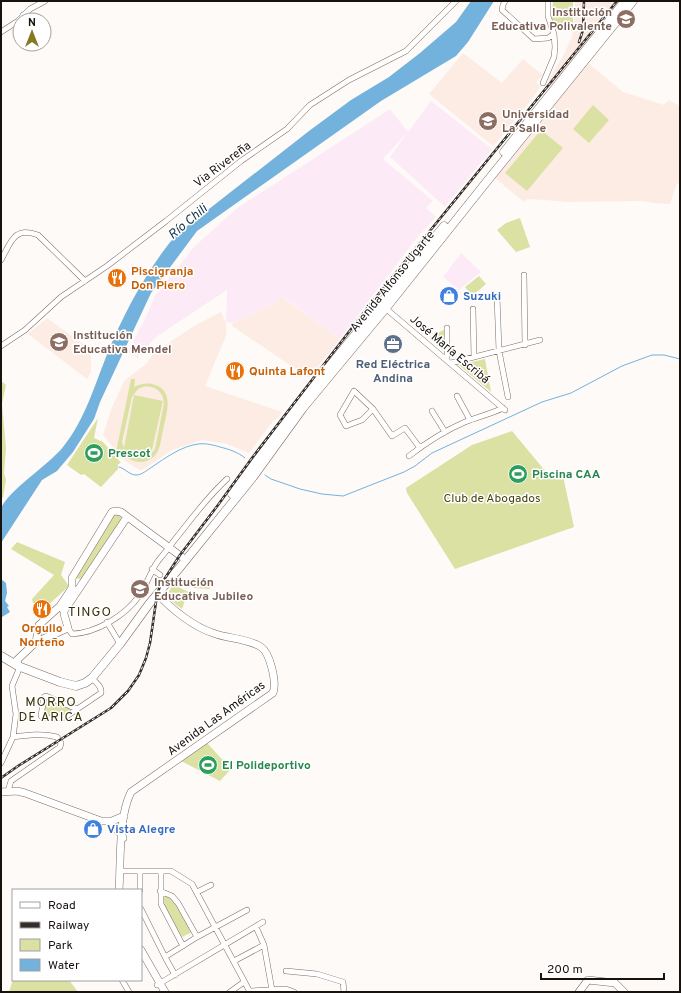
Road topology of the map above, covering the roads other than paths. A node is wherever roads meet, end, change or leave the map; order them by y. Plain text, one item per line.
1 (45, 1) edge
2 (456, 1) edge
3 (505, 1) edge
4 (548, 1) edge
5 (625, 1) edge
6 (633, 1) edge
7 (26, 12) edge
8 (12, 26) edge
9 (1, 32) edge
10 (554, 34) junction
11 (543, 83) dead end
12 (1, 246) edge
13 (7, 250) junction
14 (1, 260) edge
15 (524, 275) dead end
16 (85, 281) junction
17 (497, 296) dead end
18 (384, 306) junction
19 (473, 309) dead end
20 (447, 328) dead end
21 (540, 340) dead end
22 (525, 345) junction
23 (1, 346) edge
24 (499, 351) junction
25 (474, 357) junction
26 (449, 362) junction
27 (457, 396) dead end
28 (508, 397) dead end
29 (373, 408) junction
30 (432, 411) dead end
31 (470, 420) junction
32 (445, 432) junction
33 (420, 448) junction
34 (409, 456) dead end
35 (227, 479) dead end
36 (127, 517) junction
37 (168, 547) junction
38 (184, 559) junction
39 (152, 569) junction
40 (160, 575) dead end
41 (72, 586) junction
42 (80, 589) junction
43 (158, 594) junction
44 (62, 609) junction
45 (107, 622) junction
46 (68, 628) junction
47 (36, 642) junction
48 (120, 644) junction
49 (1, 656) edge
50 (18, 666) junction
51 (92, 678) junction
52 (76, 709) junction
53 (13, 737) junction
54 (1, 763) edge
55 (5, 791) edge
56 (124, 816) junction
57 (109, 822) junction
58 (122, 835) junction
59 (124, 871) junction
60 (140, 871) junction
61 (161, 871) junction
62 (211, 885) dead end
63 (119, 889) edge
64 (124, 889) edge
65 (140, 889) edge
66 (160, 891) junction
67 (197, 892) junction
68 (247, 910) dead end
69 (142, 911) edge
70 (263, 922) dead end
71 (216, 927) junction
72 (256, 927) junction
73 (197, 937) junction
74 (225, 944) junction
75 (264, 945) junction
76 (183, 946) junction
77 (142, 952) edge
78 (166, 958) junction
79 (142, 959) edge
80 (234, 961) junction
81 (286, 971) dead end
82 (174, 975) junction
83 (123, 981) edge
84 (244, 982) junction
85 (158, 984) junction
86 (272, 990) junction
87 (129, 992) edge
88 (160, 992) edge
89 (165, 992) edge
90 (230, 992) edge
91 (250, 992) edge
92 (294, 992) edge
93 (344, 992) edge
94 (579, 992) edge
95 (624, 992) edge

1 - 7 street
2 - 16 street, Via Rivereña
3 - 10 street
4 - 10 street
5 - 18 main road, Avenida Alfonso Ugarte
6 - 18 main road, Avenida Alfonso Ugarte
8 - 9 street
10 - 11 street
12 - 13 street
13 - 14 street
13 - 16 street
15 - 22 street
16 - 23 street, Via Rivereña
17 - 24 street
18 - 26 street, José María Escribá
18 - 38 main road, Avenida Alfonso Ugarte
19 - 25 street
20 - 26 street
21 - 22 street
22 - 24 street
24 - 25 street
24 - 28 street
25 - 26 street
26 - 31 street, José María Escribá
27 - 31 street
29 - 29 street
29 - 33 street
30 - 32 street
31 - 32 street
32 - 33 street
33 - 34 street
35 - 37 street
36 - 37 main road
36 - 41 main road
36 - 42 main road
37 - 38 main road
37 - 39 street
38 - 43 main road, Avenida Alfonso Ugarte
39 - 40 street
39 - 45 street
41 - 42 main road
41 - 44 main road
42 - 44 main road
43 - 48 main road, Avenida Alfonso Ugarte
43 - 56 main road, Avenida Las Américas
44 - 46 main road
44 - 47 main road
45 - 46 street
45 - 48 street
46 - 47 main road
47 - 50 main road
48 - 51 main road, Avenida Alfonso Ugarte
49 - 50 main road, Avenida Alfonso Ugarte
50 - 51 main road, Avenida Alfonso Ugarte
50 - 53 street
51 - 52 street
52 - 52 street
53 - 54 street
53 - 55 street
55 - 57 main road
56 - 57 main road
56 - 58 main road, Avenida Las Américas
57 - 58 main road
58 - 59 main road, Avenida Las Américas
58 - 63 main road, Avenida Las Américas
59 - 60 street
59 - 64 main road, Avenida Las Américas
60 - 61 street
60 - 65 street
61 - 66 street
61 - 67 street
62 - 67 street
66 - 73 street
66 - 76 street
67 - 71 street
68 - 71 street
69 - 78 street
70 - 72 street
71 - 73 street
71 - 74 street
72 - 74 street
72 - 75 street
73 - 76 street
74 - 80 street
74 - 82 street
75 - 80 street
75 - 86 street
76 - 78 street
77 - 85 main road
78 - 82 street
79 - 85 main road
80 - 84 street
81 - 93 street
82 - 85 street
83 - 87 street
84 - 90 street
84 - 91 street
85 - 88 main road
85 - 89 main road
86 - 91 street
86 - 92 street
94 - 95 main road

